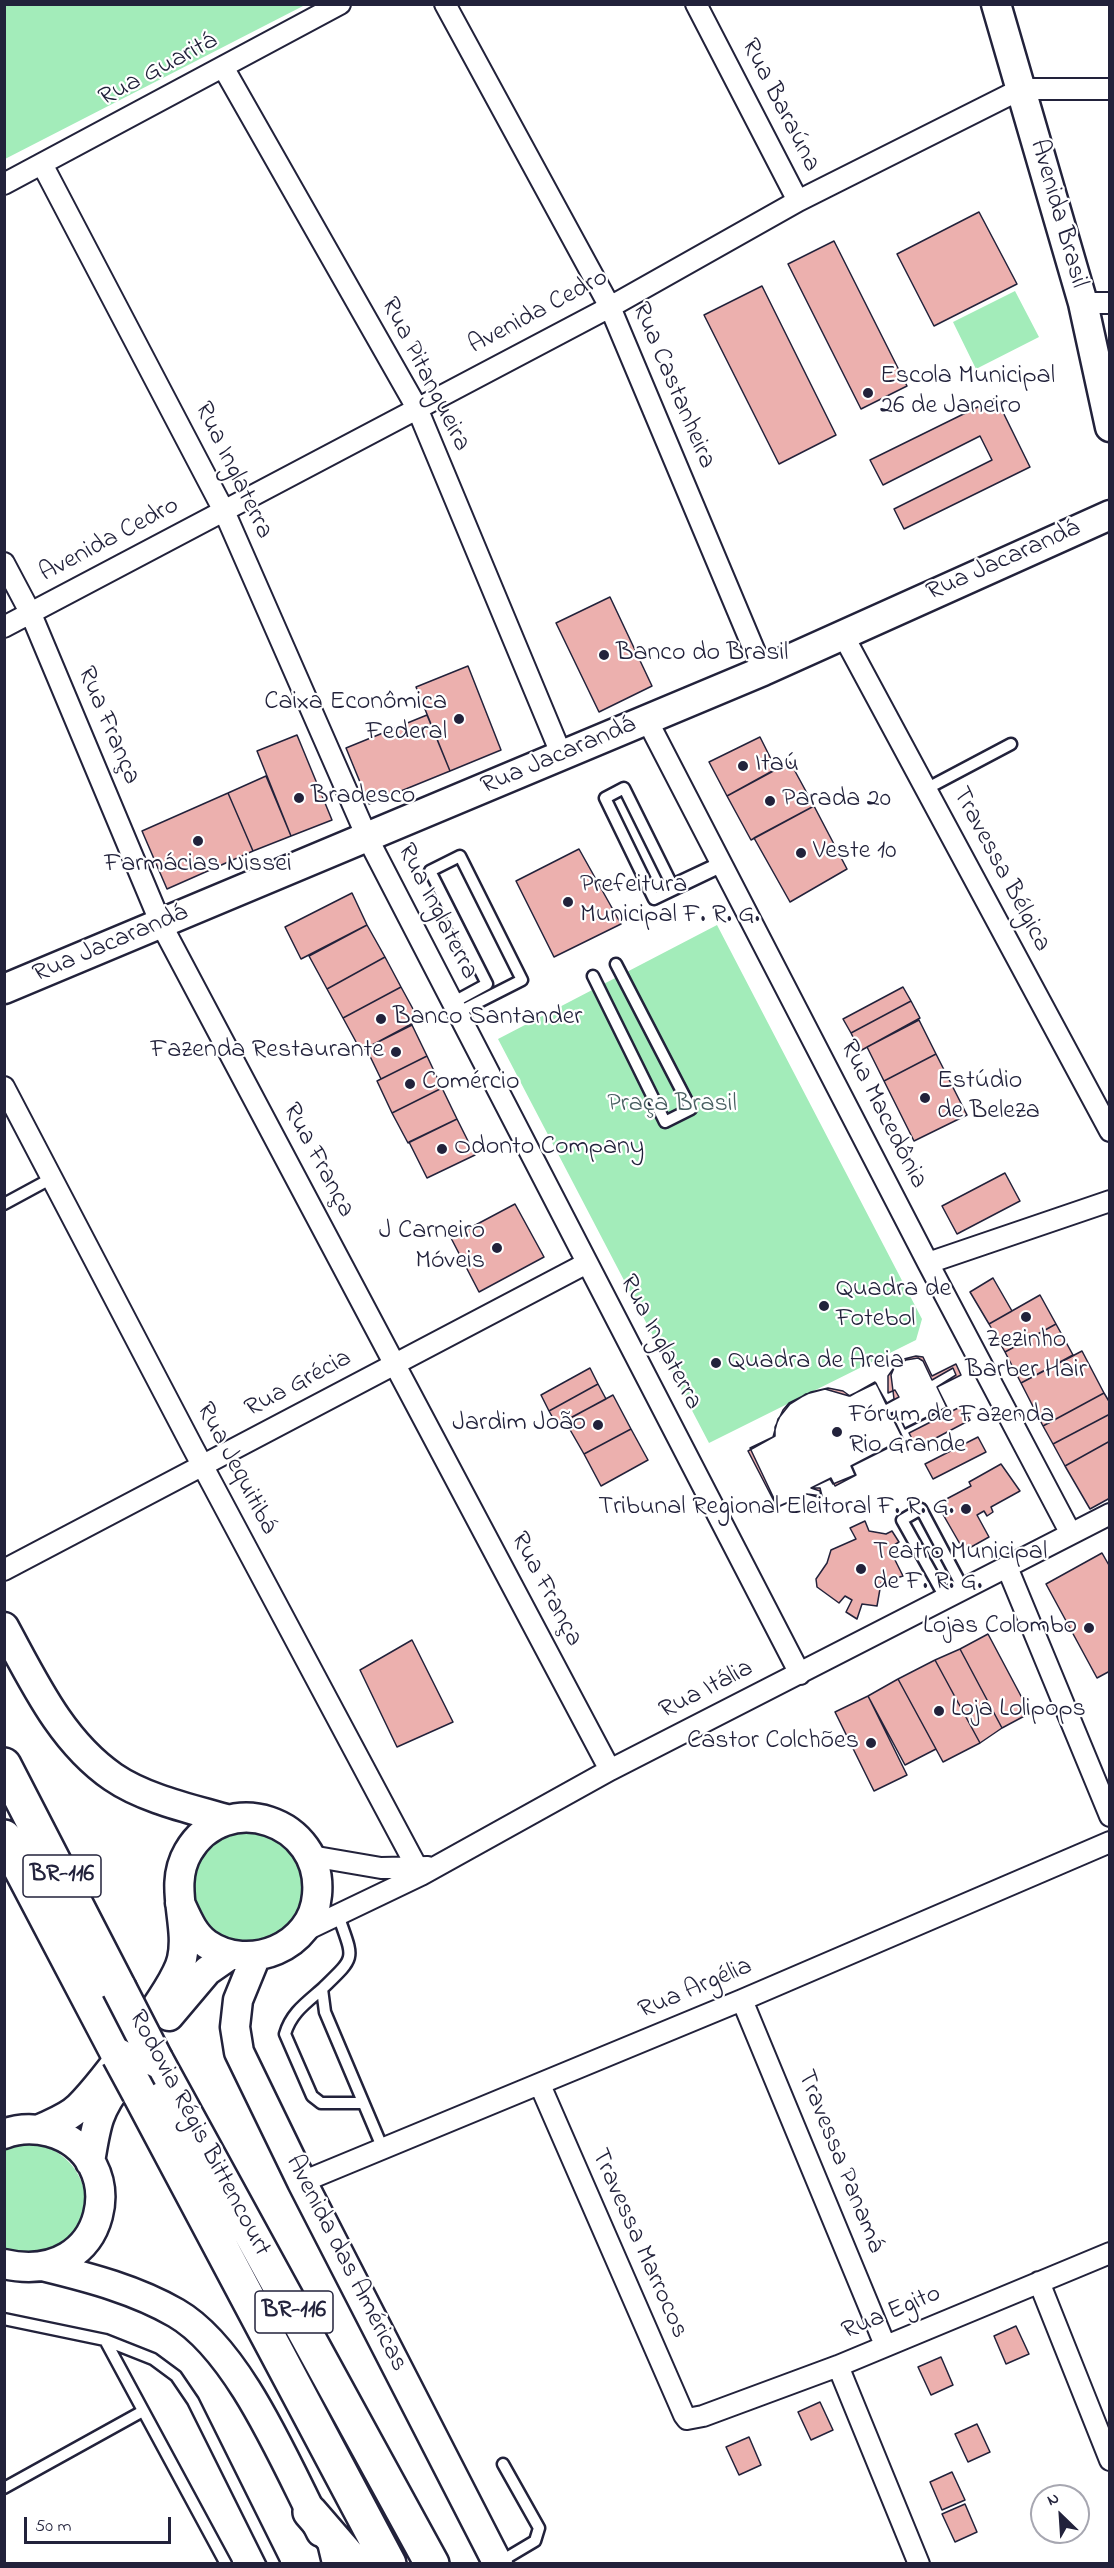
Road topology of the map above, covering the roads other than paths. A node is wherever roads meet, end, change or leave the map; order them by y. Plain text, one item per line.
1 (340, 4) edge
2 (445, 4) edge
3 (696, 4) edge
4 (996, 4) edge
5 (223, 67) junction
6 (1021, 89) junction
7 (1110, 89) edge
8 (42, 164) junction
9 (4, 184) edge
10 (798, 201) junction
11 (1096, 303) edge
12 (610, 307) junction
13 (417, 408) junction
14 (1110, 427) edge
15 (224, 511) junction
16 (1110, 515) edge
17 (4, 563) edge
18 (31, 614) junction
19 (4, 627) edge
20 (843, 635) junction
21 (763, 670) junction
22 (647, 720) junction
23 (1011, 744) dead end
24 (562, 756) junction
25 (926, 789) junction
26 (368, 837) junction
27 (722, 864) junction
28 (161, 924) junction
29 (616, 964) dead end
30 (593, 976) dead end
31 (4, 989) edge
32 (454, 1008) junction
33 (4, 1087) edge
34 (1110, 1131) edge
35 (52, 1178) junction
36 (1110, 1201) edge
37 (4, 1204) edge
38 (587, 1263) junction
39 (928, 1263) junction
40 (393, 1364) junction
41 (203, 1466) junction
42 (1110, 1514) edge
43 (1071, 1534) junction
44 (1007, 1567) junction
45 (4, 1570) edge
46 (964, 1590) junction
47 (946, 1599) junction
48 (4, 1627) edge
49 (800, 1674) junction
50 (4, 1765) edge
51 (610, 1770) junction
52 (1110, 1816) edge
53 (229, 1820) junction
54 (4, 1837) edge
55 (1110, 1842) edge
56 (311, 1856) junction
57 (424, 1870) junction
58 (180, 1903) junction
59 (338, 1915) junction
60 (300, 1933) junction
61 (243, 1955) junction
62 (322, 1989) junction
63 (742, 2000) junction
64 (540, 2085) junction
65 (363, 2103) junction
66 (39, 2129) junction
67 (4, 2134) edge
68 (383, 2149) junction
69 (90, 2162) junction
70 (302, 2182) junction
71 (1110, 2253) edge
72 (4, 2264) edge
73 (46, 2267) junction
74 (1039, 2282) junction
75 (4, 2319) edge
76 (105, 2340) junction
77 (885, 2345) junction
78 (838, 2366) junction
79 (143, 2411) junction
80 (693, 2419) joint
81 (1110, 2460) edge
82 (503, 2464) dead end
83 (4, 2488) edge
84 (315, 2522) junction
85 (498, 2563) edge
86 (226, 2564) edge
87 (274, 2564) edge
88 (328, 2564) edge
89 (337, 2564) edge
90 (355, 2564) edge
91 (389, 2564) edge
92 (432, 2564) edge
93 (919, 2564) edge

1 - 5 street, Rua Guaritá
2 - 12 street, Rua Castanheira
3 - 10 street, Rua Baraúna
4 - 6 main road, Avenida Brasil
5 - 8 street, Rua Guaritá
5 - 13 street, Rua Pitangueira
6 - 7 street, Avenida Cedro
6 - 10 street, Avenida Cedro
6 - 11 main road, Avenida Brasil
8 - 9 street, Rua Guaritá
8 - 15 street, Rua Inglaterra
10 - 12 street, Avenida Cedro
11 - 14 main road, Avenida Brasil
12 - 13 street, Avenida Cedro
12 - 21 street, Rua Castanheira
13 - 15 street, Avenida Cedro
13 - 24 street, Rua Pitangueira
15 - 18 street, Avenida Cedro
15 - 26 street, Rua Inglaterra
16 - 20 main road, Rua Jacarandá
17 - 18 street, Rua França
18 - 19 street, Avenida Cedro
18 - 28 street, Rua França
20 - 21 main road, Rua Jacarandá
20 - 25 street, Travessa Bélgica
21 - 22 main road, Rua Jacarandá
22 - 24 main road, Rua Jacarandá
22 - 27 street, Rua Macedônia
23 - 25 lane
24 - 26 main road, Rua Jacarandá
25 - 34 street, Travessa Bélgica
26 - 28 main road, Rua Jacarandá
26 - 32 street, Rua Inglaterra
27 - 27 lane
27 - 39 street, Rua Macedônia
28 - 31 main road, Rua Jacarandá
28 - 40 street, Rua França
29 - 30 lane
32 - 32 lane
32 - 38 street, Rua Inglaterra
33 - 35 street, Rua Jequitibá
35 - 37 lane
35 - 41 street, Rua Jequitibá
36 - 39 street
38 - 40 street, Rua Grécia
38 - 49 street, Rua Inglaterra
39 - 43 street, Rua Macedônia
40 - 41 street, Rua Grécia
40 - 51 street, Rua França
41 - 45 street, Rua Grécia
41 - 57 street, Rua Jequitibá
42 - 43 street
43 - 44 street
44 - 46 street, Rua Itália
44 - 52 street
46 - 47 street, Rua Itália
46 - 47 lane
47 - 49 street, Rua Itália
48 - 53 main road
49 - 51 street, Rua Itália
50 - 92 highway, Rodovia Régis Bittencourt / BR-116, bridge
51 - 57 street, Rua Itália
53 - 56 main road
53 - 58 main road
54 - 91 highway, Rodovia Régis Bittencourt / BR-116, bridge
55 - 63 street, Rua Argélia
56 - 57 street, Rua Itália
56 - 60 main road
57 - 59 street, Rua Itália
58 - 61 main road
58 - 66 main road
59 - 60 street, Rua Itália
59 - 62 lane
60 - 61 main road
61 - 69 main road
61 - 70 main road, Avenida das Américas
62 - 65 lane
62 - 65 lane
63 - 64 street, Rua Argélia
63 - 77 street, Travessa Panamá
64 - 68 street, Rua Argélia
64 - 80 street, Travessa Marrocos
65 - 68 lane
66 - 67 main road
66 - 69 main road
68 - 70 street, Rua Argélia
69 - 73 main road
70 - 85 main road, Avenida das Américas
71 - 74 street, Rua Egito
72 - 73 main road
73 - 84 main road
74 - 77 street, Rua Egito
74 - 81 street
75 - 76 lane
76 - 79 lane
76 - 87 lane
77 - 78 street, Rua Egito
78 - 80 street, Rua Egito
78 - 93 street
79 - 83 lane
79 - 86 lane
82 - 85 lane
84 - 88 lane
84 - 89 main road
84 - 90 highway

